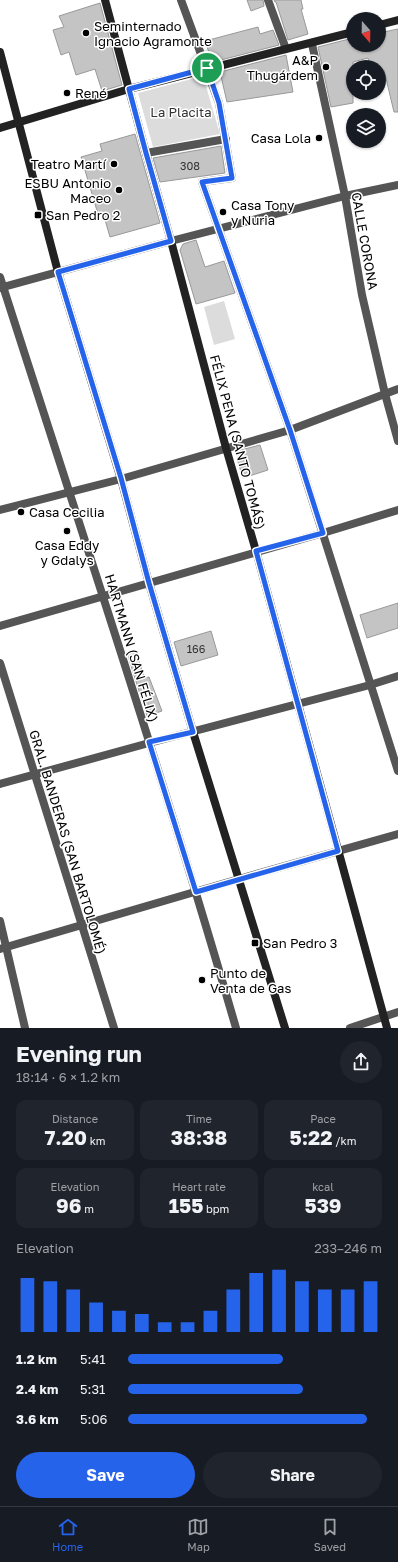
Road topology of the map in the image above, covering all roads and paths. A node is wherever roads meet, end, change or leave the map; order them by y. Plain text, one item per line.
1 (105, 0) edge
2 (181, 0) edge
3 (268, 0) edge
4 (398, 20) edge
5 (386, 23) edge
6 (346, 34) edge
7 (312, 44) junction
8 (286, 49) junction
9 (0, 52) edge
10 (207, 68) junction
11 (129, 89) junction
12 (19, 122) junction
13 (0, 128) edge
14 (226, 139) junction
15 (146, 153) junction
16 (398, 185) edge
17 (345, 196) junction
18 (218, 229) junction
19 (171, 241) junction
20 (58, 272) junction
21 (0, 277) edge
22 (2, 288) edge
23 (398, 389) edge
24 (385, 394) junction
25 (290, 430) junction
26 (398, 441) edge
27 (226, 448) junction
28 (121, 478) junction
29 (69, 493) junction
30 (0, 510) edge
31 (398, 510) edge
32 (323, 533) junction
33 (256, 551) junction
34 (149, 583) junction
35 (103, 596) junction
36 (0, 626) edge
37 (0, 663) edge
38 (398, 676) edge
39 (370, 685) junction
40 (298, 704) junction
41 (193, 732) junction
42 (149, 742) junction
43 (398, 772) edge
44 (36, 774) junction
45 (0, 784) edge
46 (398, 834) edge
47 (338, 851) junction
48 (239, 878) junction
49 (196, 892) junction
50 (0, 921) edge
51 (81, 925) junction
52 (3, 948) edge
53 (398, 1012) edge
54 (384, 1017) junction
55 (26, 1028) edge
56 (114, 1028) edge
57 (236, 1028) edge
58 (285, 1028) edge
59 (350, 1028) edge
60 (387, 1028) edge

1 - 11 street, FÉLIX PENA (SANTO TOMÁS)
2 - 10 street
3 - 8 street
4 - 5 street
6 - 7 street
7 - 8 street
7 - 17 street, CALLE CORONA
8 - 10 street
9 - 12 street
10 - 11 street
10 - 14 street
11 - 12 street
11 - 15 street, FÉLIX PENA (SANTO TOMÁS)
12 - 13 street
12 - 20 street
14 - 15 street
14 - 18 street
15 - 19 street, FÉLIX PENA (SANTO TOMÁS)
16 - 17 street
17 - 18 street
17 - 24 street, CALLE CORONA
18 - 19 street
18 - 25 street
19 - 20 street
19 - 27 street, FÉLIX PENA (SANTO TOMÁS)
20 - 22 street
20 - 28 street
21 - 22 street, HARTMANN (SAN FÉLIX)
22 - 29 street, HARTMANN (SAN FÉLIX)
23 - 24 street
24 - 25 street
24 - 26 street, CALLE CORONA
25 - 27 street
25 - 32 street
27 - 28 street
27 - 33 street, FÉLIX PENA (SANTO TOMÁS)
28 - 29 street
28 - 34 street
29 - 30 street
29 - 35 street, HARTMANN (SAN FÉLIX)
31 - 32 street
32 - 33 street
32 - 39 street
33 - 34 street
33 - 40 street, FÉLIX PENA (SANTO TOMÁS)
34 - 35 street
34 - 41 street
35 - 36 street
35 - 42 street, HARTMANN (SAN FÉLIX)
37 - 44 street, GRAL. BANDERAS (SAN BARTOLOMÉ)
38 - 39 street
39 - 40 street
39 - 43 street
40 - 41 street
40 - 47 street, FÉLIX PENA (SANTO TOMÁS)
41 - 42 street
41 - 48 street
42 - 44 street
42 - 49 street, HARTMANN (SAN FÉLIX)
44 - 45 street
44 - 51 street, GRAL. BANDERAS (SAN BARTOLOMÉ)
46 - 47 street
47 - 48 street
47 - 54 street, FÉLIX PENA (SANTO TOMÁS)
48 - 49 street
48 - 58 street
49 - 51 street
49 - 57 street, HARTMANN (SAN FÉLIX)
50 - 52 street
51 - 52 street
51 - 56 street, GRAL. BANDERAS (SAN BARTOLOMÉ)
52 - 55 street
53 - 54 street
54 - 59 street
54 - 60 street, FÉLIX PENA (SANTO TOMÁS)

